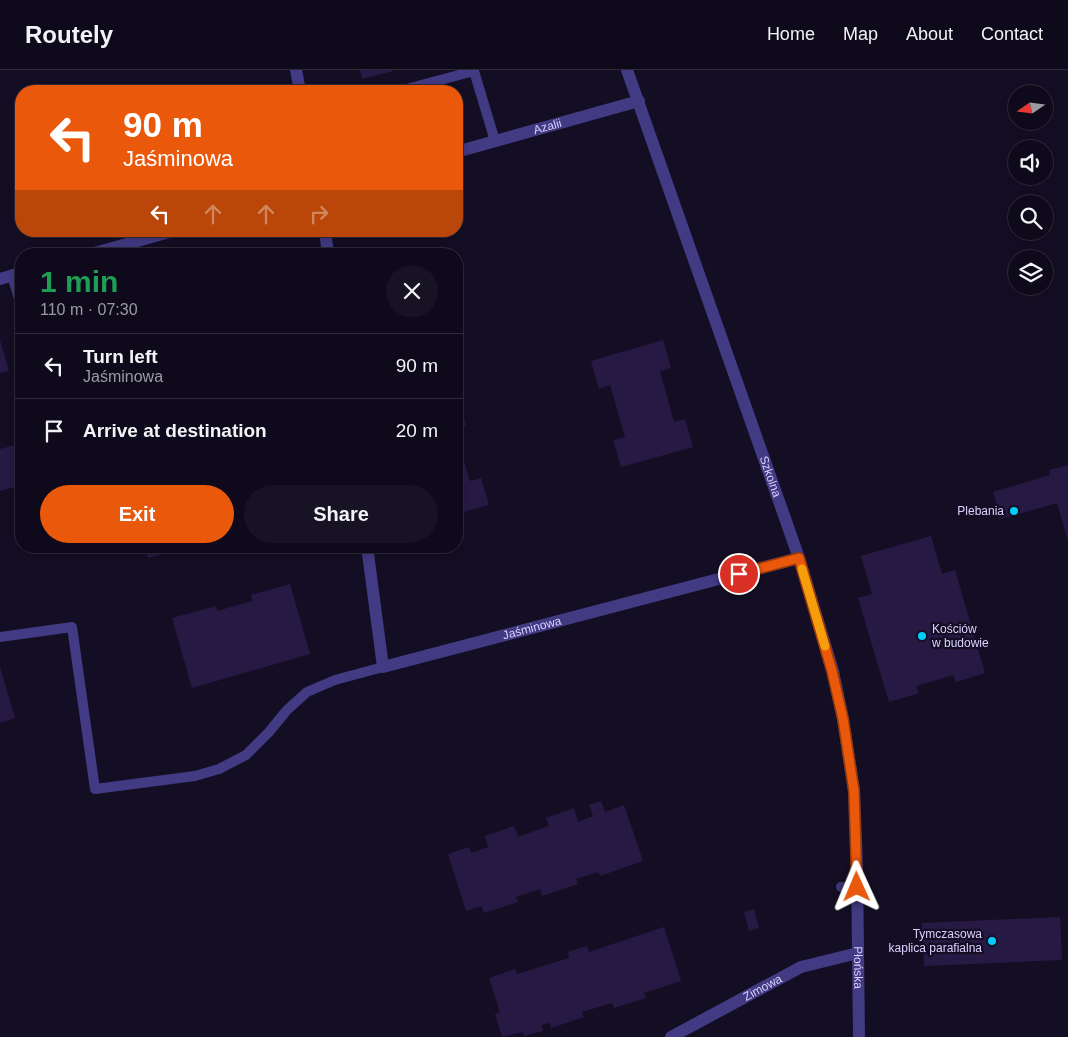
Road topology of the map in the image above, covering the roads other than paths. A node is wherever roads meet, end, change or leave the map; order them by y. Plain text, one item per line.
1 (296, 70) edge
2 (475, 70) edge
3 (627, 70) edge
4 (299, 85) edge
5 (421, 85) edge
6 (639, 101) junction
7 (495, 141) junction
8 (463, 150) edge
9 (152, 237) edge
10 (112, 248) edge
11 (15, 275) edge
12 (0, 279) edge
13 (368, 553) edge
14 (799, 558) junction
15 (0, 637) edge
16 (383, 667) junction
17 (841, 887) dead end
18 (857, 892) junction
19 (858, 953) junction
20 (671, 1037) edge
21 (859, 1037) edge

1 - 4 street
2 - 5 lane
2 - 7 lane
3 - 6 street, Szkolna
6 - 7 street, Azalii
6 - 14 street, Szkolna
7 - 8 street, Azalii
9 - 10 street
11 - 12 street
13 - 16 street
14 - 16 street, Jaśminowa
14 - 18 street, Szkolna
15 - 16 lane
17 - 18 lane
18 - 19 street, Płońska
19 - 20 street, Zimowa
19 - 21 street, Płońska

